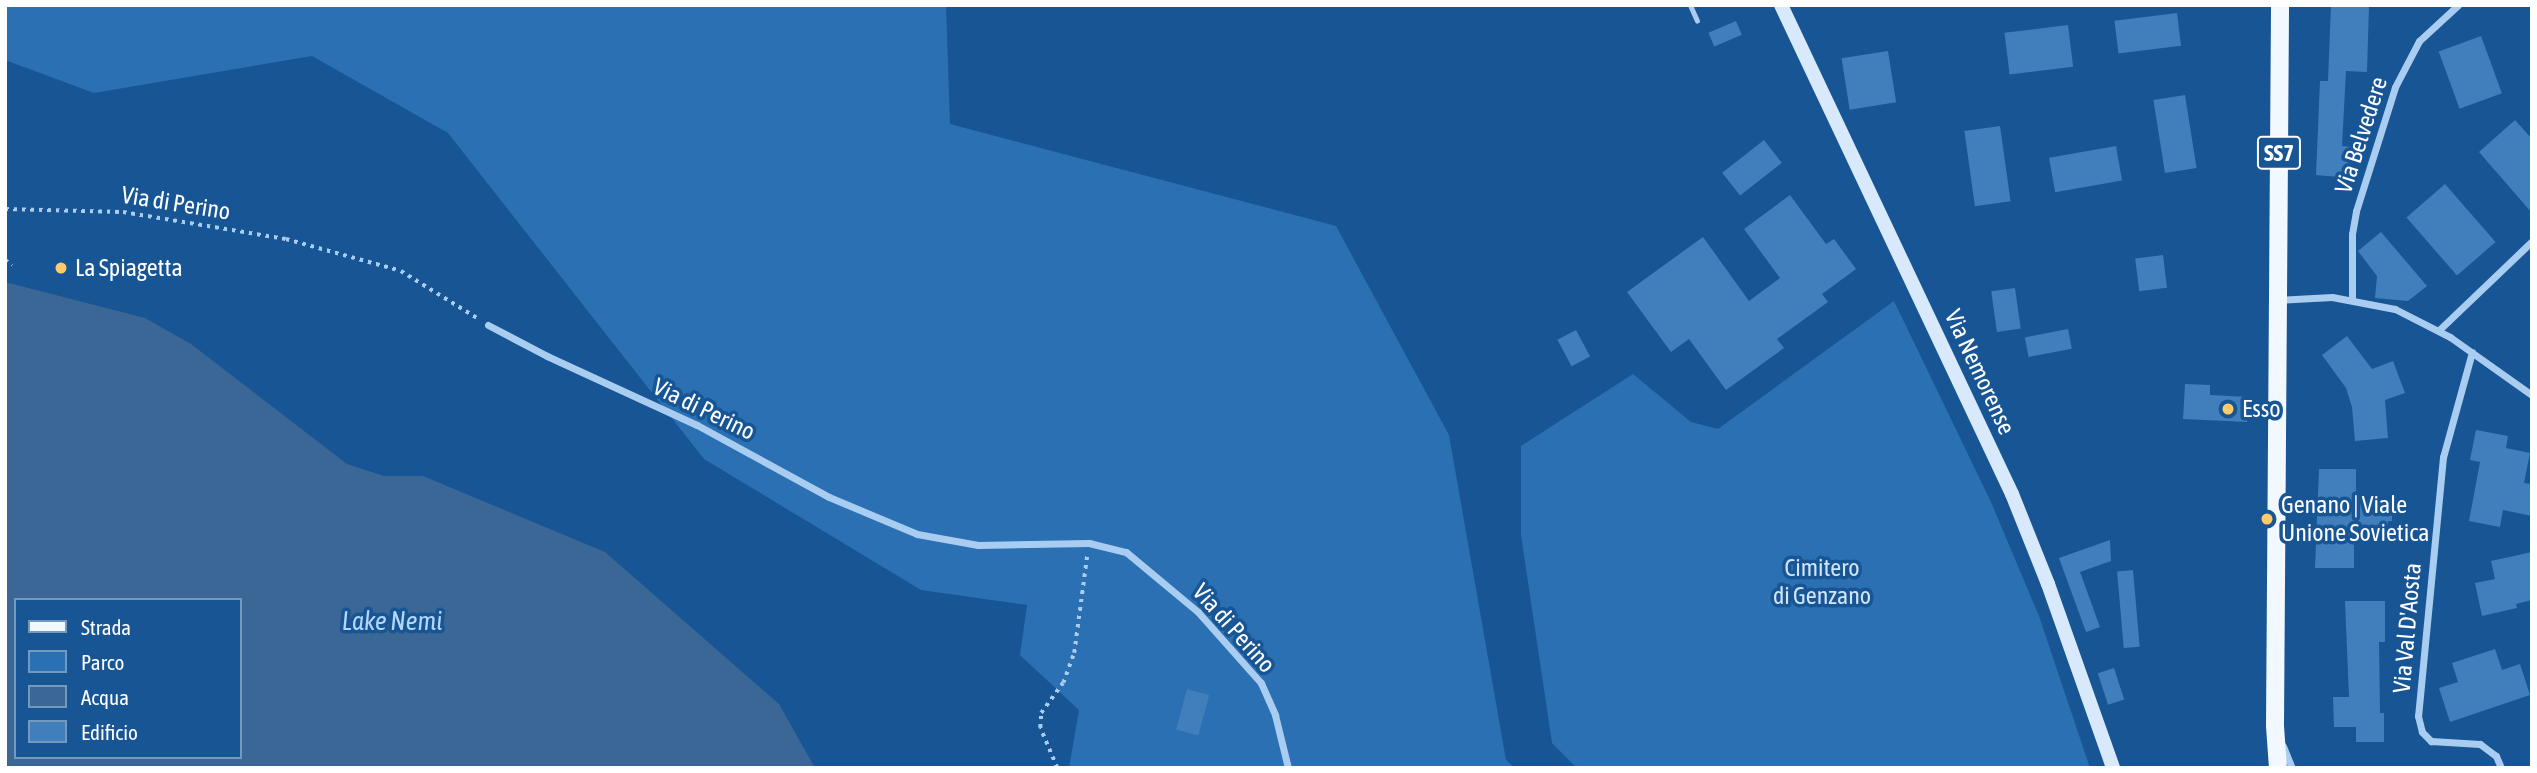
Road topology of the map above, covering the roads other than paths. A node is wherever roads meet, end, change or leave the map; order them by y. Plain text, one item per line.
1 (1689, 5) edge
2 (1781, 5) edge
3 (2280, 5) edge
4 (2458, 5) edge
5 (1697, 21) dead end
6 (2532, 241) edge
7 (2353, 299) junction
8 (2278, 300) junction
9 (488, 325) road end
10 (2439, 330) junction
11 (2472, 352) junction
12 (2532, 395) edge
13 (2275, 726) junction
14 (1288, 768) edge
15 (2113, 768) edge
16 (2278, 768) edge
17 (2292, 768) edge
18 (2501, 768) edge

1 - 5 lane
2 - 15 main road, Via Nemorense
3 - 8 main road, SS7
4 - 7 street, Via Belvedere
6 - 10 street
7 - 8 street
7 - 10 street
8 - 13 main road, SS7
9 - 14 street, Via di Perino
10 - 11 street
11 - 12 street
11 - 18 street, Via Val D'Aosta
13 - 16 main road, SS7
13 - 17 street

